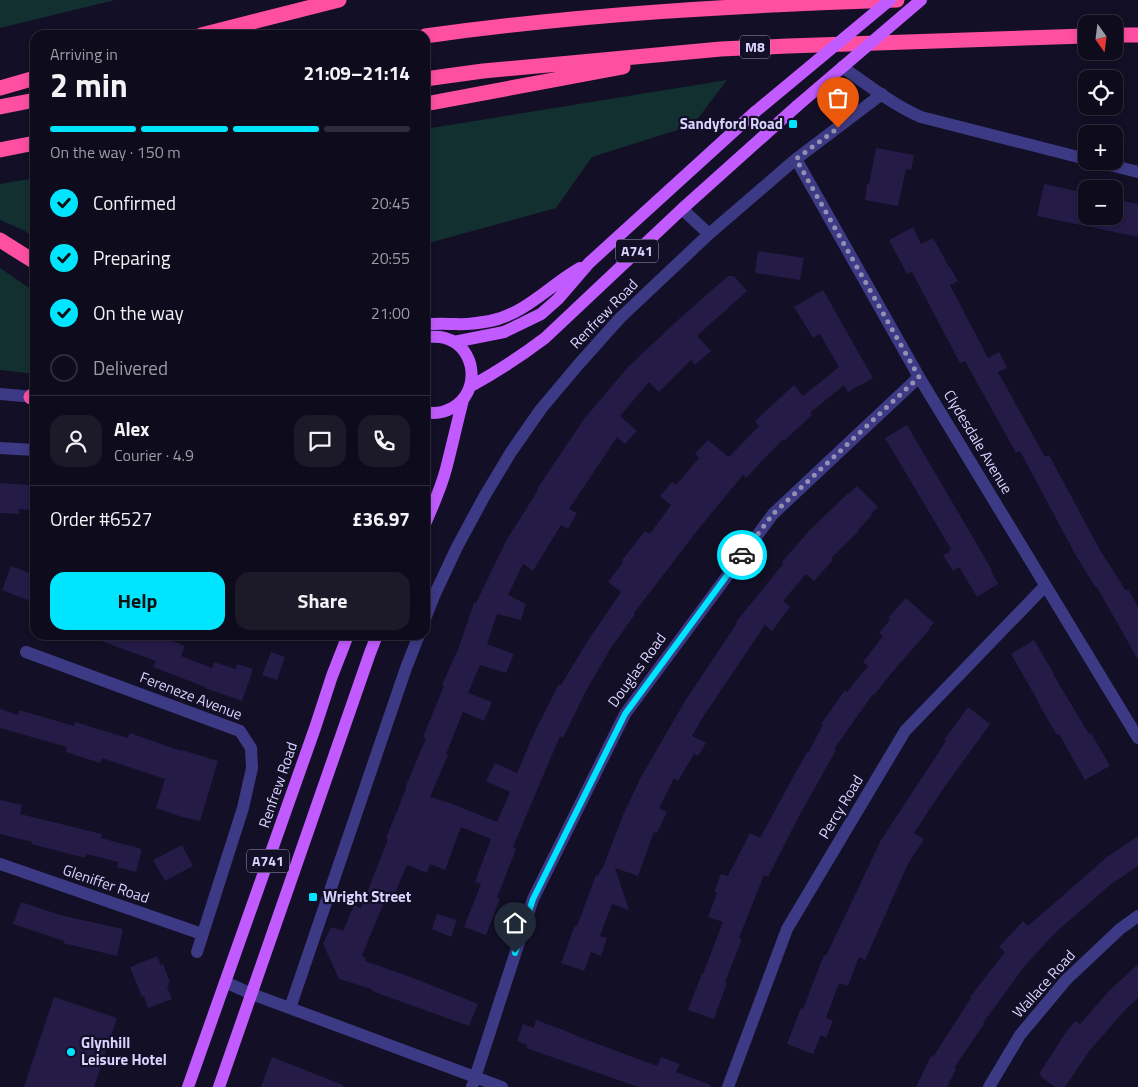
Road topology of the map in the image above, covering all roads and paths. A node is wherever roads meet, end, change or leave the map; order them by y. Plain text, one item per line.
1 (339, 0) edge
2 (890, 0) edge
3 (897, 0) edge
4 (921, 0) edge
5 (221, 30) edge
6 (1138, 34) edge
7 (430, 35) edge
8 (1123, 35) edge
9 (1078, 36) edge
10 (721, 49) junction
11 (842, 67) junction
12 (430, 77) edge
13 (30, 79) edge
14 (0, 88) edge
15 (882, 94) junction
16 (30, 101) edge
17 (430, 103) edge
18 (0, 107) edge
19 (30, 144) edge
20 (0, 150) edge
21 (1078, 157) edge
22 (796, 159) junction
23 (1123, 168) edge
24 (1138, 172) edge
25 (682, 209) junction
26 (710, 234) junction
27 (0, 240) edge
28 (30, 259) edge
29 (589, 263) junction
30 (430, 325) edge
31 (430, 337) edge
32 (454, 342) junction
33 (919, 377) junction
34 (470, 386) junction
35 (0, 394) edge
36 (30, 396) edge
37 (463, 400) junction
38 (430, 412) edge
39 (0, 448) edge
40 (30, 450) edge
41 (430, 512) edge
42 (1045, 586) junction
43 (430, 606) edge
44 (346, 640) edge
45 (375, 640) edge
46 (417, 640) edge
47 (26, 652) dead end
48 (1138, 738) edge
49 (0, 864) edge
50 (1138, 916) edge
51 (202, 934) junction
52 (197, 952) dead end
53 (225, 982) junction
54 (252, 994) junction
55 (290, 1008) junction
56 (473, 1082) edge
57 (188, 1087) edge
58 (219, 1087) edge
59 (502, 1087) edge
60 (728, 1087) edge
61 (989, 1087) edge

1 - 5 highway
2 - 29 main road, A741, bridge
3 - 7 highway
4 - 11 main road, A741, bridge
6 - 8 highway
9 - 10 highway, M8
10 - 12 highway, M8
10 - 17 highway
11 - 15 street
11 - 25 main road, A741, bridge
13 - 14 highway
15 - 21 street
15 - 22 street, Renfrew Road
16 - 18 highway
19 - 20 highway
22 - 26 street, Renfrew Road
22 - 33 street, Clydesdale Avenue
23 - 24 street
25 - 26 street
25 - 34 main road, A741
26 - 43 street, Renfrew Road
27 - 28 highway
29 - 30 main road, A741
29 - 32 main road, A741
31 - 32 main road
32 - 34 main road
33 - 42 street, Clydesdale Avenue
33 - 56 street, Douglas Road
34 - 37 main road
35 - 36 street
37 - 38 main road
37 - 41 main road
39 - 40 street
42 - 48 street, Clydesdale Avenue
42 - 60 street, Percy Road
44 - 53 main road, Renfrew Road / A741
45 - 54 main road, A741
46 - 55 street
47 - 51 street, Fereneze Avenue
49 - 51 street, Gleniffer Road
50 - 61 street, Wallace Road
51 - 52 street, Fereneze Avenue
53 - 54 street
53 - 57 main road, Renfrew Road / A741
54 - 55 street
54 - 58 main road, A741
55 - 56 street
56 - 59 street

